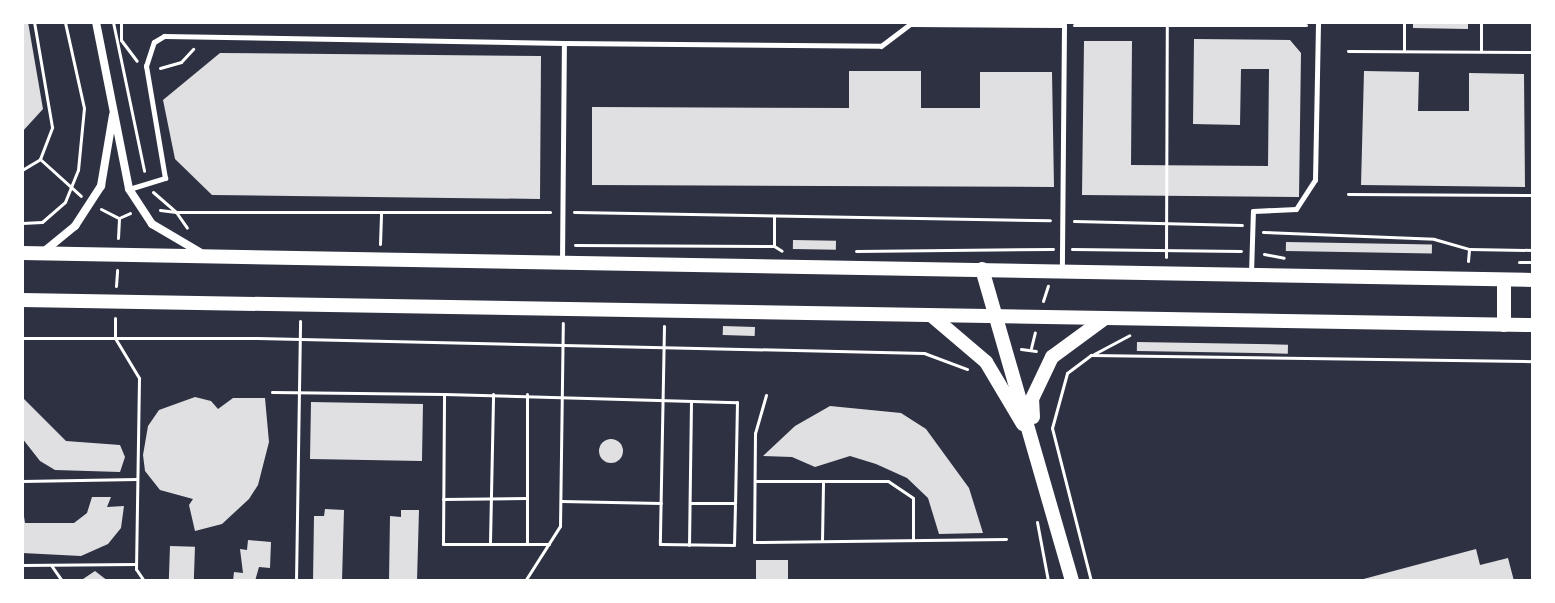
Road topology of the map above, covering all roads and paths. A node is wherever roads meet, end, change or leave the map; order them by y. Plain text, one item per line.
1 (34, 22) edge
2 (65, 22) edge
3 (96, 22) edge
4 (113, 22) edge
5 (121, 22) edge
6 (1404, 22) edge
7 (1481, 22) edge
8 (1122, 23) edge
9 (1318, 23) edge
10 (1064, 25) junction
11 (1167, 25) junction
12 (198, 36) junction
13 (564, 43) junction
14 (1348, 51) dead end
15 (1404, 51) junction
16 (1481, 52) junction
17 (1533, 52) edge
18 (146, 66) junction
19 (113, 110) junction
20 (40, 159) junction
21 (22, 170) edge
22 (146, 183) junction
23 (71, 188) junction
24 (129, 189) junction
25 (1348, 194) dead end
26 (1533, 195) edge
27 (90, 203) junction
28 (176, 212) junction
29 (381, 212) junction
30 (563, 212) junction
31 (774, 216) junction
32 (119, 218) dead end
33 (1062, 220) junction
34 (22, 223) edge
35 (1166, 223) junction
36 (1253, 225) junction
37 (196, 236) dead end
38 (365, 244) dead end
39 (380, 244) junction
40 (395, 245) dead end
41 (562, 245) junction
42 (774, 246) junction
43 (1061, 249) junction
44 (1469, 249) junction
45 (1166, 250) junction
46 (1533, 250) edge
47 (1251, 251) junction
48 (22, 253) edge
49 (42, 253) junction
50 (787, 253) dead end
51 (842, 254) dead end
52 (118, 255) junction
53 (211, 258) junction
54 (1297, 258) dead end
55 (1457, 261) dead end
56 (1468, 261) junction
57 (1481, 261) dead end
58 (1507, 262) dead end
59 (1533, 262) edge
60 (562, 263) junction
61 (982, 269) junction
62 (1057, 271) junction
63 (1165, 274) junction
64 (1251, 275) junction
65 (1533, 280) edge
66 (1504, 281) junction
67 (22, 300) edge
68 (115, 300) junction
69 (563, 308) junction
70 (665, 310) junction
71 (300, 313) dead end
72 (932, 316) junction
73 (994, 317) junction
74 (1039, 318) junction
75 (1104, 319) junction
76 (1504, 325) junction
77 (1533, 325) edge
78 (22, 338) edge
79 (115, 338) junction
80 (300, 339) junction
81 (1031, 348) dead end
82 (562, 349) junction
83 (664, 349) junction
84 (1533, 361) edge
85 (970, 371) dead end
86 (272, 392) dead end
87 (299, 393) junction
88 (444, 394) junction
89 (493, 394) junction
90 (527, 394) junction
91 (766, 395) dead end
92 (562, 400) junction
93 (663, 402) junction
94 (691, 402) junction
95 (1036, 445) junction
96 (137, 479) junction
97 (22, 481) edge
98 (755, 481) junction
99 (823, 481) junction
100 (491, 498) junction
101 (527, 498) junction
102 (443, 499) junction
103 (560, 501) junction
104 (661, 503) junction
105 (690, 503) junction
106 (735, 503) junction
107 (1037, 511) dead end
108 (1006, 539) dead end
109 (913, 540) junction
110 (822, 541) junction
111 (490, 544) junction
112 (527, 544) junction
113 (549, 544) junction
114 (689, 545) junction
115 (136, 564) junction
116 (22, 565) edge
117 (51, 565) junction
118 (835, 580) edge
119 (62, 581) edge
120 (144, 581) edge
121 (296, 581) edge
122 (525, 581) edge
123 (806, 581) edge
124 (1048, 581) edge
125 (1072, 581) edge
126 (1091, 581) edge

1 - 20 path
2 - 23 path
3 - 19 street
4 - 22 path
5 - 18 path
6 - 15 path
7 - 16 path
8 - 10 path
8 - 11 path
9 - 11 path
9 - 36 lane
10 - 13 lane
10 - 33 lane
11 - 35 path
12 - 13 lane
12 - 18 path
12 - 18 lane
13 - 30 lane
14 - 15 path
15 - 16 path
16 - 17 path
18 - 22 lane
19 - 24 street
19 - 27 street
20 - 21 path
20 - 23 path
22 - 24 lane
22 - 28 path
23 - 27 path
23 - 34 path
24 - 53 street
25 - 26 path
27 - 49 street
28 - 29 path
28 - 37 path
29 - 30 path
29 - 39 path
30 - 31 path
30 - 41 lane
31 - 33 path
31 - 42 path
32 - 52 path
33 - 35 path
33 - 43 lane
35 - 36 path
35 - 45 path
36 - 44 path
36 - 47 lane
38 - 39 path
39 - 40 path
41 - 42 path
41 - 60 lane
42 - 50 path
43 - 45 path
43 - 51 path
43 - 62 lane
43 - 62 path
44 - 46 path
44 - 56 path
45 - 47 path
45 - 63 path
47 - 54 path
47 - 64 lane
48 - 49 main road
49 - 52 main road
52 - 53 main road
52 - 68 path
53 - 60 main road
55 - 56 path
56 - 57 path
58 - 59 path
60 - 61 main road
61 - 62 main road
61 - 73 main road
62 - 63 main road
62 - 74 path
63 - 64 main road
64 - 66 main road
65 - 66 main road
66 - 76 main road
67 - 68 main road
68 - 69 main road
68 - 79 path
69 - 70 main road
69 - 82 path
70 - 72 main road
70 - 83 path
71 - 80 path
72 - 73 main road
72 - 95 main road
73 - 74 main road
73 - 95 main road
74 - 75 main road
74 - 81 path
75 - 76 main road
75 - 95 main road
76 - 77 main road
78 - 79 path
79 - 80 path
79 - 96 path
80 - 82 path
80 - 87 path
82 - 83 path
82 - 92 path
83 - 85 path
83 - 93 path
84 - 126 path
86 - 87 path
87 - 88 path
87 - 121 path
88 - 89 path
88 - 102 path
89 - 90 path
89 - 100 path
90 - 92 path
90 - 101 path
91 - 98 path
92 - 93 path
92 - 103 path
93 - 94 path
93 - 104 path
94 - 105 path
94 - 106 path
95 - 125 main road
96 - 97 path
96 - 115 path
98 - 99 path
98 - 110 path
99 - 109 path
99 - 110 path
100 - 101 path
100 - 102 path
100 - 111 path
101 - 112 path
102 - 111 path
103 - 104 path
103 - 113 path
104 - 114 path
105 - 106 path
105 - 114 path
106 - 114 path
107 - 124 path
108 - 109 path
109 - 110 path
111 - 112 path
112 - 113 path
113 - 122 path
115 - 117 path
115 - 120 path
116 - 117 path
117 - 119 path
118 - 123 path

